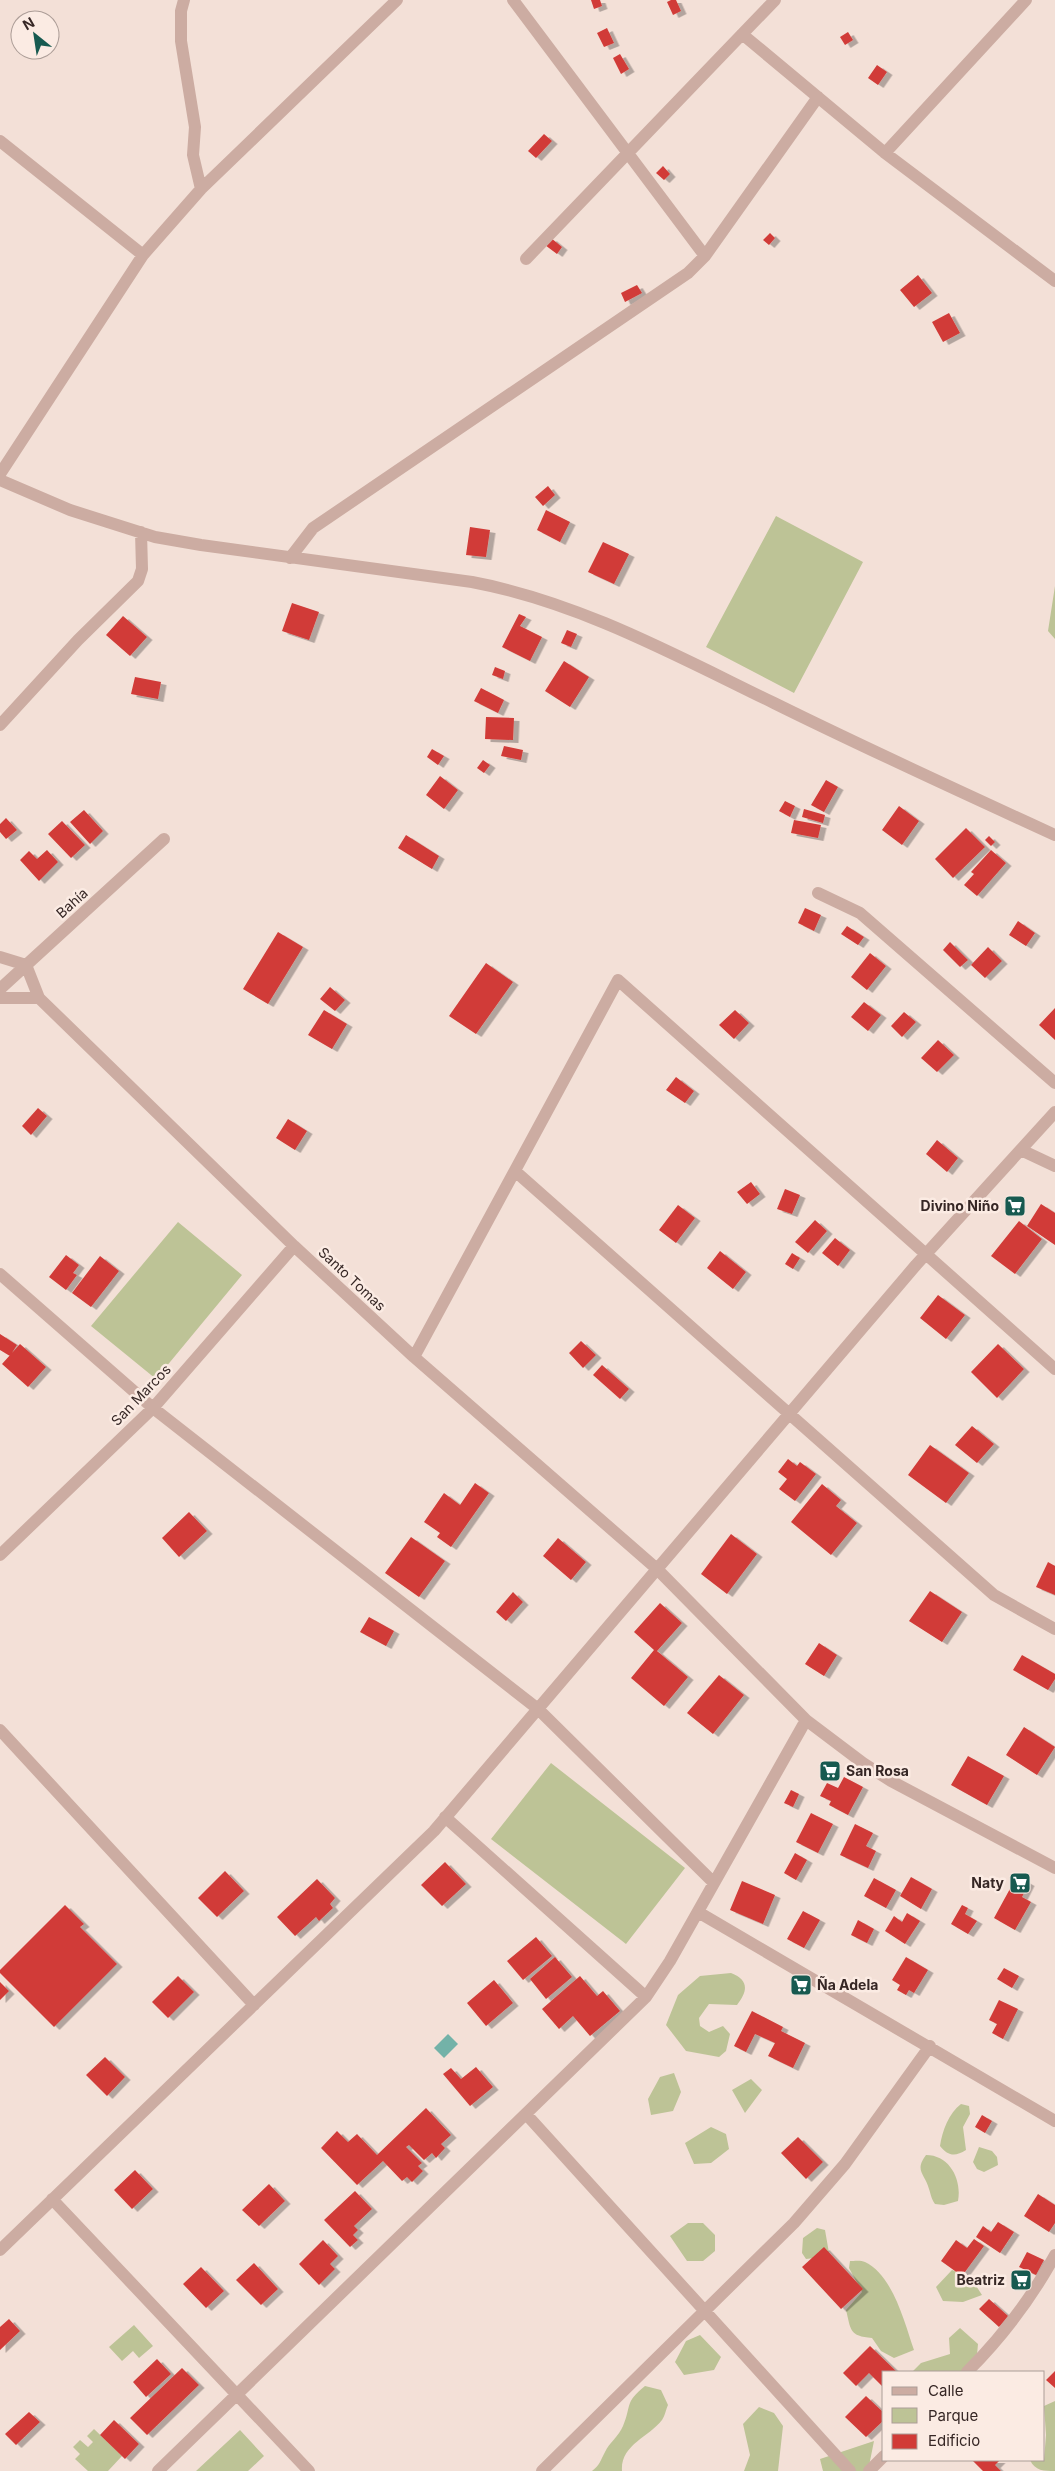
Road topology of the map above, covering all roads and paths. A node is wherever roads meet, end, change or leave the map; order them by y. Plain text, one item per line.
1 (184, 0) edge
2 (397, 0) edge
3 (513, 0) edge
4 (775, 0) edge
5 (1026, 0) edge
6 (742, 34) junction
7 (818, 97) junction
8 (0, 141) edge
9 (886, 152) junction
10 (628, 154) junction
11 (201, 189) junction
12 (143, 256) junction
13 (705, 256) junction
14 (526, 259) dead end
15 (1055, 281) edge
16 (0, 474) edge
17 (0, 480) edge
18 (141, 532) junction
19 (290, 558) junction
20 (0, 725) edge
21 (1055, 835) edge
22 (164, 839) dead end
23 (818, 893) dead end
24 (0, 957) edge
25 (26, 965) junction
26 (0, 989) edge
27 (0, 998) edge
28 (39, 998) junction
29 (1055, 1084) edge
30 (1055, 1112) edge
31 (1021, 1150) junction
32 (1055, 1166) edge
33 (515, 1171) junction
34 (294, 1246) junction
35 (926, 1254) junction
36 (0, 1274) edge
37 (414, 1357) junction
38 (1055, 1369) edge
39 (152, 1408) junction
40 (790, 1413) junction
41 (0, 1555) edge
42 (657, 1569) junction
43 (1055, 1629) edge
44 (538, 1709) junction
45 (806, 1720) junction
46 (0, 1730) edge
47 (445, 1818) junction
48 (1055, 1868) edge
49 (713, 1882) junction
50 (698, 1912) junction
51 (646, 1997) junction
52 (254, 2005) junction
53 (930, 2046) junction
54 (526, 2114) junction
55 (1055, 2121) edge
56 (52, 2199) junction
57 (0, 2250) edge
58 (1055, 2255) edge
59 (705, 2311) junction
60 (968, 2371) edge
61 (237, 2394) junction
62 (882, 2458) edge
63 (158, 2471) edge
64 (309, 2471) edge
65 (542, 2471) edge
66 (850, 2471) edge
67 (869, 2471) edge

1 - 11 street
2 - 11 street
3 - 10 street
4 - 6 street
5 - 9 street
6 - 7 street
6 - 10 street
7 - 9 street
7 - 13 street
8 - 12 street
9 - 15 street
10 - 13 street
10 - 14 street
11 - 12 street
12 - 16 street
13 - 19 street
17 - 18 street
18 - 19 street
18 - 20 street
19 - 21 street
22 - 25 street, Bahía
23 - 29 street
24 - 25 street
25 - 26 street, Bahía
25 - 28 street, Santo Tomas
27 - 28 street
28 - 34 street, Santo Tomas
30 - 31 street
31 - 32 street
31 - 35 street
33 - 35 street
33 - 37 street
33 - 40 street
34 - 37 street, Santo Tomas
34 - 39 street, San Marcos
35 - 38 street
35 - 40 street
36 - 39 street
37 - 42 street, Santo Tomas
39 - 41 street, San Marcos
39 - 44 street
40 - 42 street
40 - 43 street
42 - 44 street
42 - 45 street, Santo Tomas
44 - 47 street
44 - 49 street
45 - 48 street, Santo Tomas
45 - 49 street
46 - 52 street
47 - 51 street
47 - 52 street
49 - 50 street
50 - 51 street
50 - 53 street
51 - 54 street
52 - 56 street
53 - 55 street
53 - 59 street
54 - 59 street
54 - 61 street
56 - 57 street
56 - 61 street
58 - 60 street
59 - 65 street
59 - 66 street
61 - 63 street
61 - 64 street
62 - 67 street

